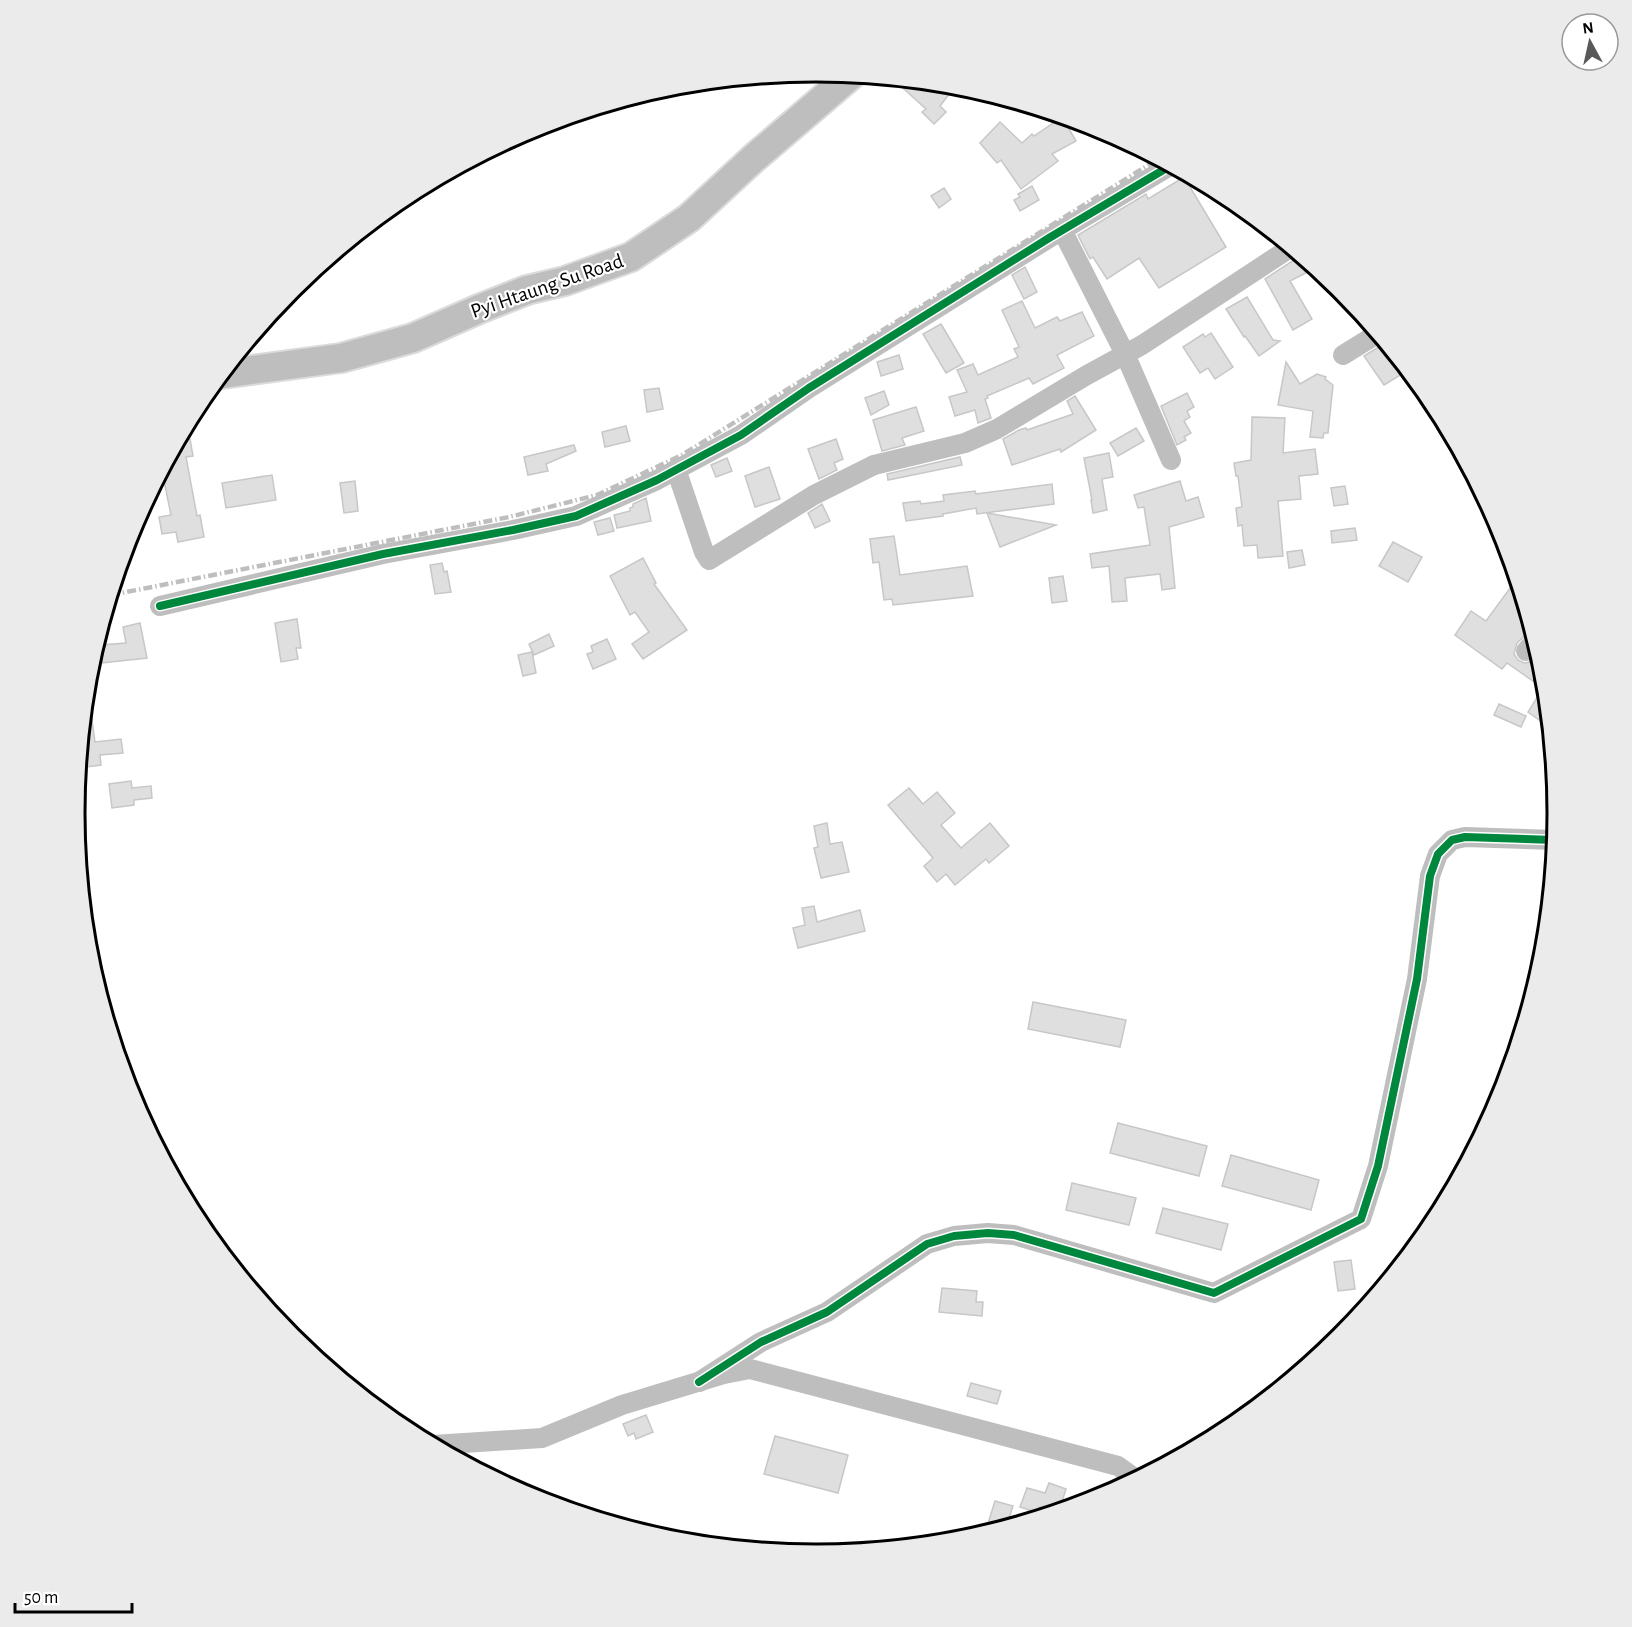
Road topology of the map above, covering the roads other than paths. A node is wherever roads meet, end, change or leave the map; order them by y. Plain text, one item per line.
1 (842, 83) edge
2 (1163, 170) edge
3 (1062, 230) junction
4 (1283, 252) edge
5 (1371, 338) edge
6 (1125, 354) junction
7 (1342, 355) dead end
8 (233, 373) edge
9 (1171, 460) dead end
10 (676, 470) junction
11 (160, 606) dead end
12 (1546, 840) edge
13 (699, 1382) junction
14 (446, 1444) edge
15 (1129, 1474) edge

1 - 8 highway, Pyi Htaung Su Road
2 - 3 street
3 - 6 street
3 - 10 street
4 - 6 street
5 - 7 street
6 - 9 street
6 - 10 street
10 - 11 street
12 - 13 street
13 - 14 street
13 - 15 street

